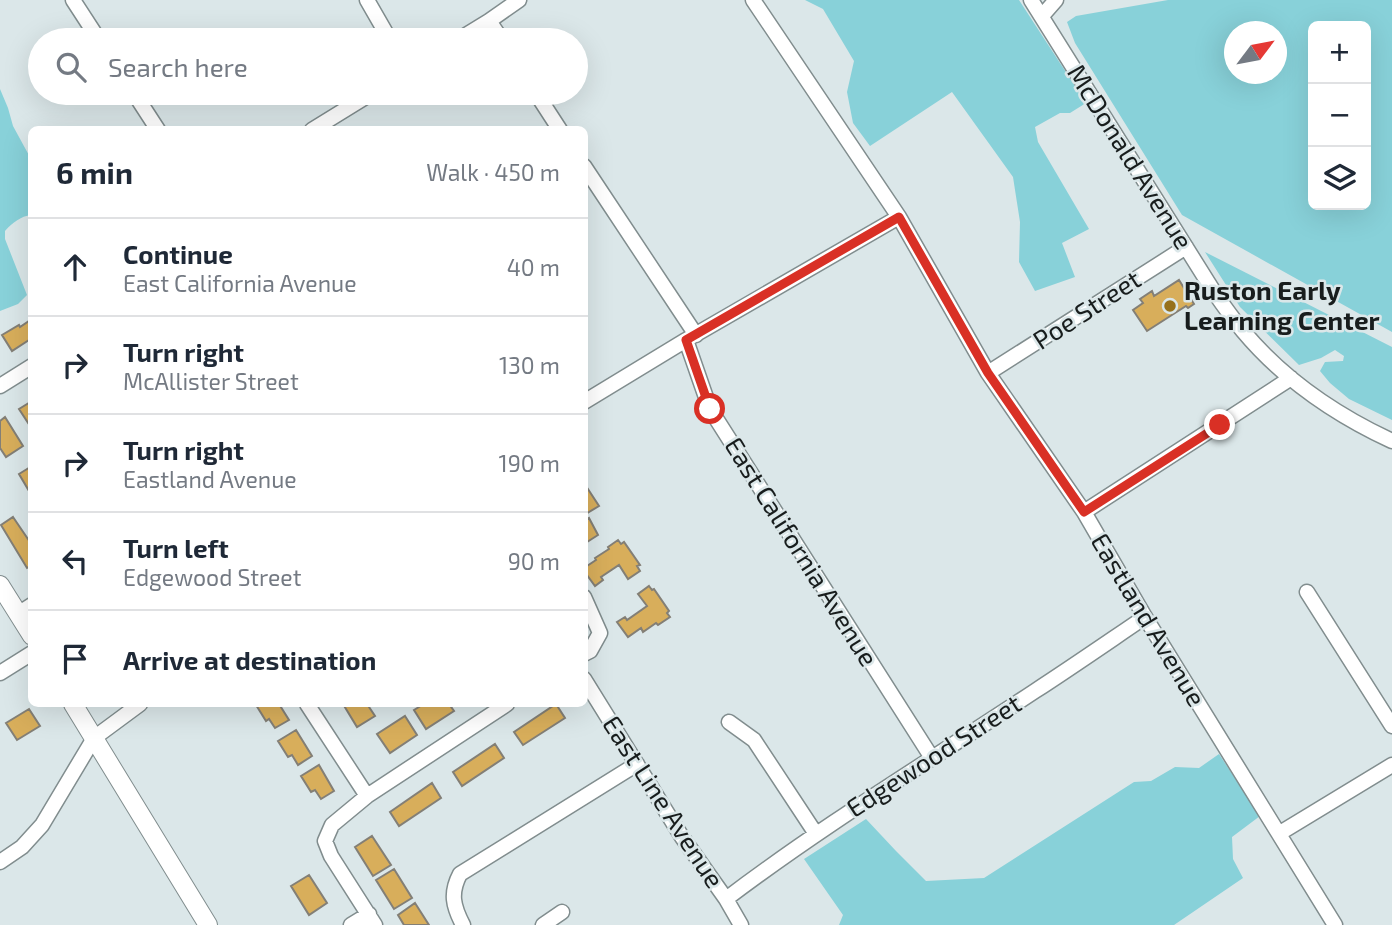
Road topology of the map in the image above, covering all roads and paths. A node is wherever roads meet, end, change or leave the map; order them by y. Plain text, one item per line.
1 (73, 0) edge
2 (367, 0) edge
3 (519, 0) edge
4 (753, 0) edge
5 (1031, 0) edge
6 (1056, 0) edge
7 (1042, 16) junction
8 (489, 22) junction
9 (91, 28) edge
10 (383, 28) edge
11 (479, 28) edge
12 (493, 28) edge
13 (142, 105) edge
14 (353, 105) edge
15 (544, 105) edge
16 (155, 126) edge
17 (318, 126) edge
18 (558, 126) edge
19 (588, 172) edge
20 (899, 217) junction
21 (1186, 247) junction
22 (691, 337) junction
23 (28, 368) edge
24 (988, 373) junction
25 (1292, 378) junction
26 (0, 386) edge
27 (588, 400) edge
28 (1392, 441) edge
29 (1084, 512) junction
30 (0, 585) edge
31 (1307, 593) dead end
32 (588, 606) edge
33 (25, 610) edge
34 (1145, 617) junction
35 (588, 652) edge
36 (28, 656) edge
37 (0, 673) edge
38 (588, 685) edge
39 (75, 707) edge
40 (136, 707) edge
41 (309, 707) edge
42 (502, 707) edge
43 (729, 722) dead end
44 (1392, 726) edge
45 (94, 738) junction
46 (932, 758) junction
47 (637, 764) junction
48 (1392, 765) edge
49 (367, 796) junction
50 (816, 834) junction
51 (1280, 834) junction
52 (0, 862) edge
53 (726, 899) junction
54 (562, 912) dead end
55 (372, 919) edge
56 (208, 925) edge
57 (351, 925) edge
58 (463, 925) edge
59 (543, 925) edge
60 (741, 925) edge
61 (1335, 925) edge

1 - 9 street
2 - 10 street
3 - 8 street
4 - 20 street, Eastland Avenue
5 - 7 street, McDonald Avenue
6 - 7 street
7 - 21 street, McDonald Avenue
8 - 11 street
8 - 12 street
13 - 16 street
14 - 17 street
15 - 18 street
19 - 22 street, East California Avenue
20 - 22 street
20 - 24 street, Eastland Avenue
21 - 24 street, Poe Street
21 - 25 street, McDonald Avenue
22 - 27 street
22 - 46 street, East California Avenue
23 - 26 street
24 - 29 street, Eastland Avenue
25 - 28 street, McDonald Avenue
25 - 29 street
29 - 34 street, Eastland Avenue
30 - 33 main road
31 - 44 street
32 - 35 street
34 - 46 street, Edgewood Street
34 - 51 street, Eastland Avenue
36 - 37 street
38 - 47 street, East Line Avenue
39 - 45 main road
40 - 45 street
41 - 49 street
42 - 49 street
43 - 50 street
45 - 52 street
45 - 56 main road
46 - 50 street, Edgewood Street
47 - 53 street, East Line Avenue
47 - 58 street
48 - 51 street
49 - 55 street
50 - 53 street, Edgewood Street
51 - 61 street, Eastland Avenue
53 - 60 street, East Line Avenue
54 - 59 street
55 - 57 street

